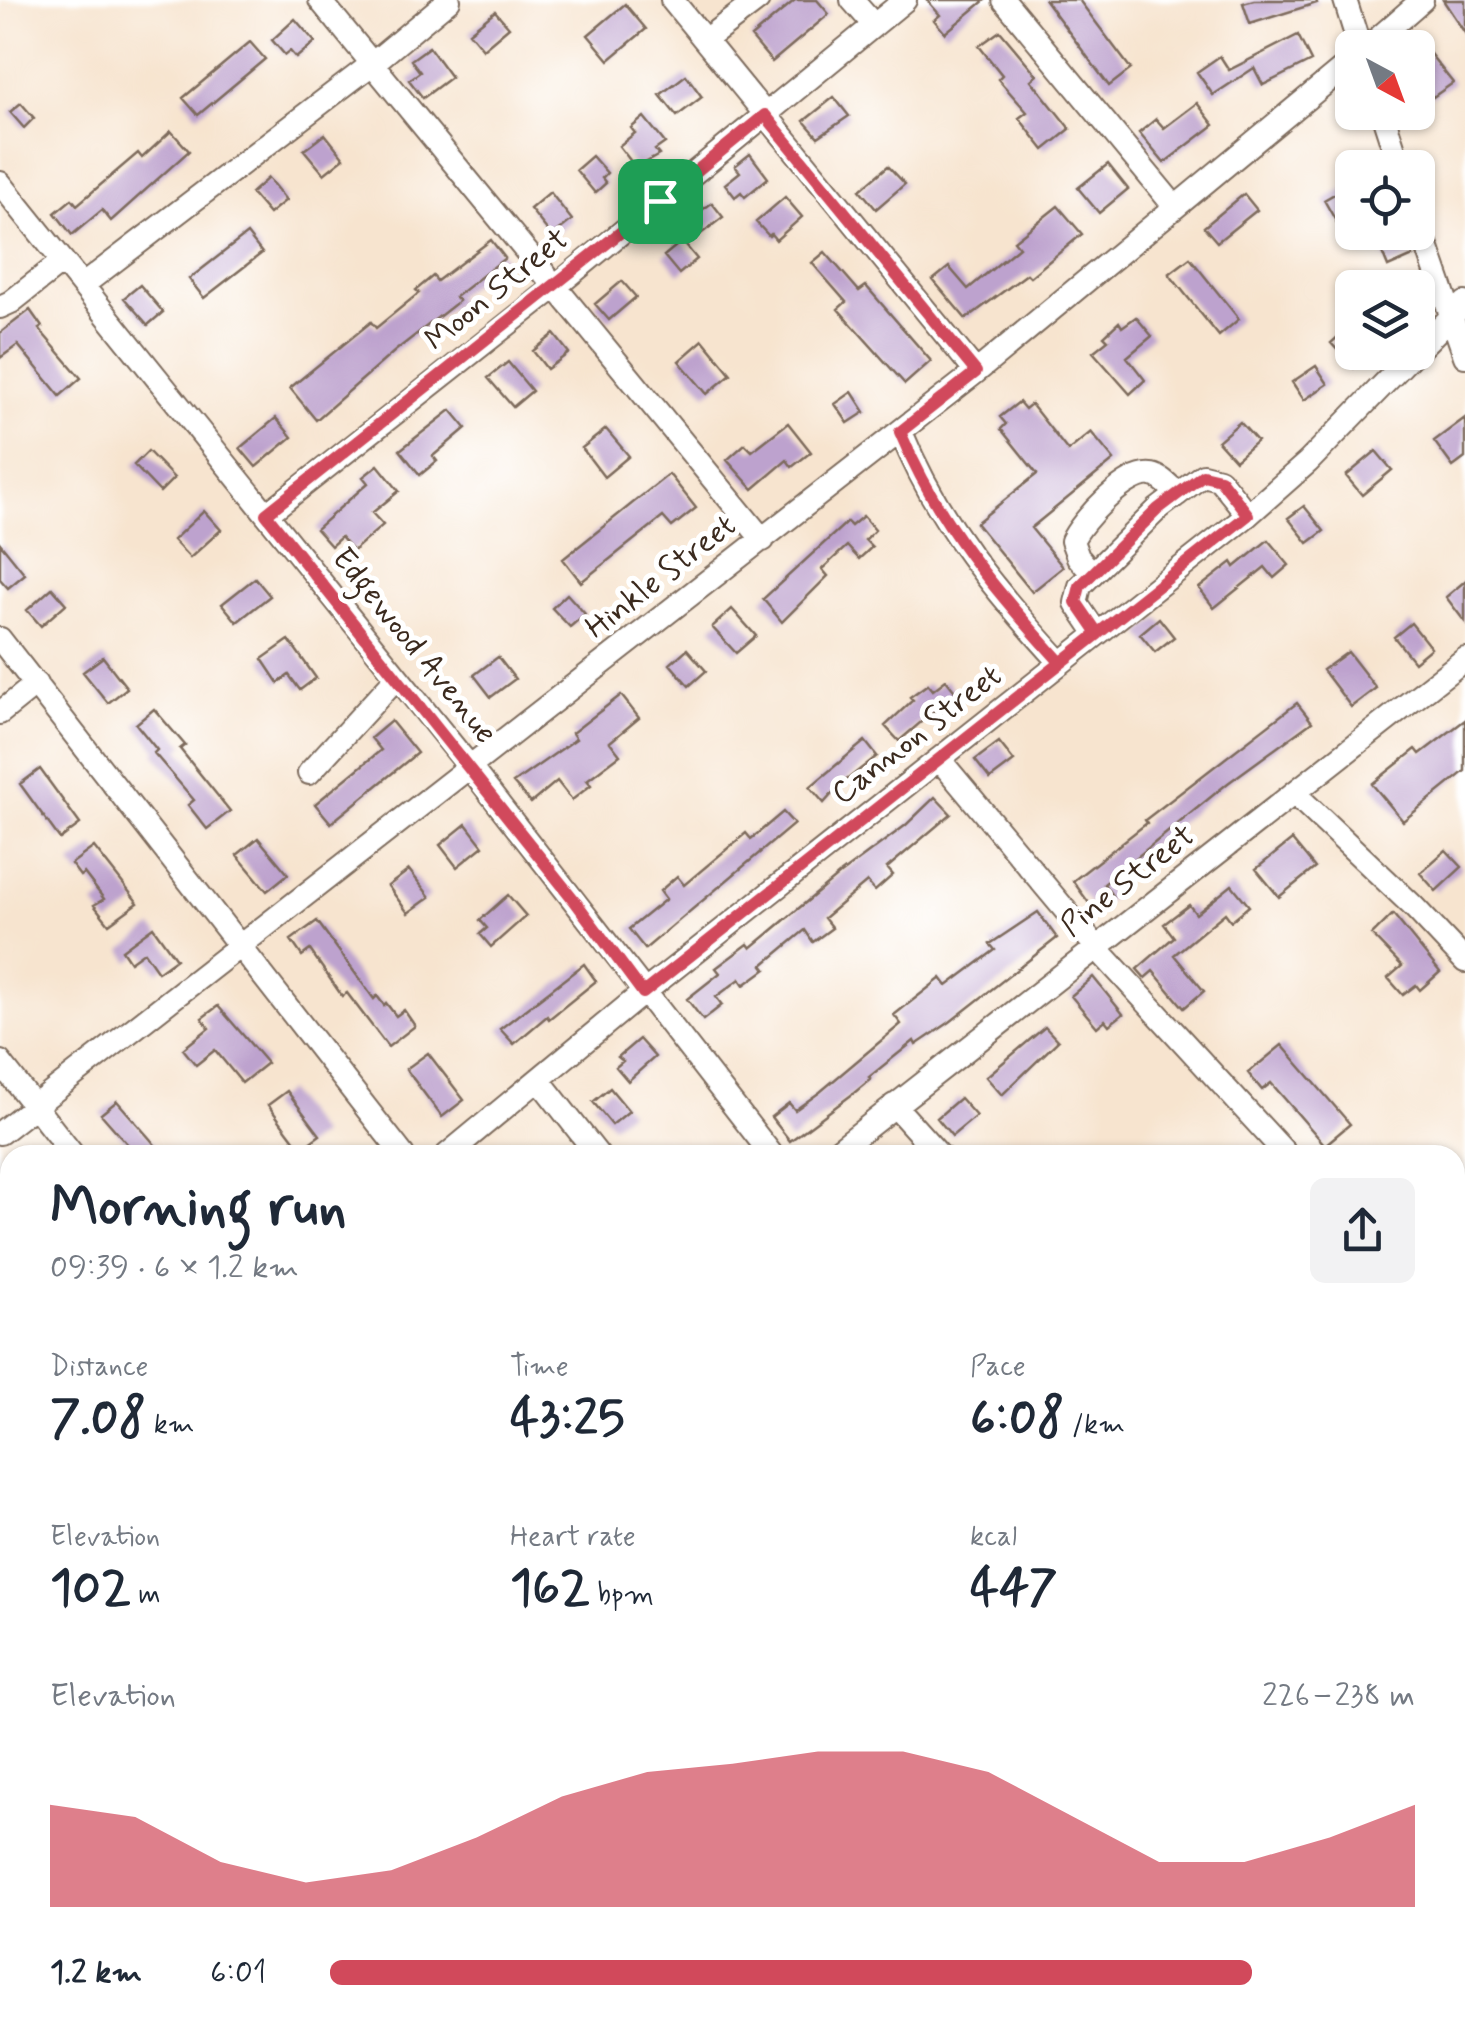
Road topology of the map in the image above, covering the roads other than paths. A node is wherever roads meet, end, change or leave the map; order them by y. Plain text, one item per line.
1 (320, 0) edge
2 (449, 0) edge
3 (672, 0) edge
4 (758, 0) edge
5 (852, 0) edge
6 (905, 0) edge
7 (1004, 0) edge
8 (1345, 0) edge
9 (1422, 0) edge
10 (874, 25) junction
11 (1357, 30) edge
12 (1386, 30) edge
13 (705, 40) junction
14 (372, 64) junction
15 (1335, 75) edge
16 (765, 115) junction
17 (0, 183) edge
18 (1175, 207) junction
19 (1431, 250) edge
20 (63, 261) junction
21 (82, 285) junction
22 (555, 287) junction
23 (0, 306) edge
24 (1457, 310) edge
25 (1435, 332) edge
26 (1465, 356) edge
27 (1398, 370) edge
28 (976, 372) junction
29 (900, 432) junction
30 (1178, 494) junction
31 (266, 514) junction
32 (1248, 515) junction
33 (763, 540) junction
34 (1091, 572) junction
35 (1098, 634) junction
36 (0, 639) edge
37 (1465, 659) edge
38 (1061, 663) junction
39 (397, 676) junction
40 (36, 684) junction
41 (0, 713) edge
42 (939, 760) junction
43 (469, 766) junction
44 (309, 773) dead end
45 (1294, 793) junction
46 (1096, 947) junction
47 (240, 948) junction
48 (1465, 960) edge
49 (643, 993) junction
50 (0, 1062) edge
51 (539, 1080) junction
52 (34, 1106) junction
53 (894, 1106) junction
54 (0, 1133) edge
55 (65, 1145) edge
56 (395, 1145) edge
57 (459, 1145) edge
58 (590, 1145) edge
59 (764, 1145) edge
60 (845, 1145) edge
61 (930, 1145) edge
62 (1277, 1145) edge

1 - 14 street
2 - 14 street
3 - 13 street
4 - 13 street
5 - 10 street
6 - 10 street, Moon Street
7 - 18 street
8 - 11 street
9 - 12 street
10 - 16 street, Moon Street
13 - 16 street
14 - 21 street
14 - 22 street
15 - 18 street, Hinkle Street
16 - 22 street, Moon Street
16 - 28 street
17 - 20 street, Edgewood Avenue
18 - 28 street, Hinkle Street
19 - 24 street
20 - 21 street, Edgewood Avenue
20 - 23 street
21 - 31 street, Edgewood Avenue
22 - 31 street, Moon Street
22 - 33 street
24 - 25 street, Cannon Street
24 - 26 street
27 - 32 street, Cannon Street
28 - 29 street, Hinkle Street
29 - 33 street, Hinkle Street
29 - 38 street
30 - 32 street
30 - 34 street
30 - 34 street
31 - 39 street, Edgewood Avenue
32 - 35 street, Cannon Street
33 - 43 street, Hinkle Street
34 - 35 street
35 - 38 street, Cannon Street
36 - 40 street
37 - 45 street, Pine Street
38 - 42 street, Cannon Street
39 - 43 street, Edgewood Avenue
39 - 44 street
40 - 41 street
40 - 47 street
42 - 46 street
42 - 49 street, Cannon Street
43 - 47 street, Hinkle Street
43 - 49 street, Edgewood Avenue
45 - 46 street, Pine Street
45 - 48 street
46 - 53 street, Pine Street
46 - 62 street
47 - 52 street, Hinkle Street
47 - 56 street
49 - 51 street, Cannon Street
49 - 59 street, Edgewood Avenue
50 - 52 street
51 - 57 street, Cannon Street
51 - 58 street
52 - 54 street, Hinkle Street
52 - 55 street
53 - 60 street, Pine Street
53 - 61 street

